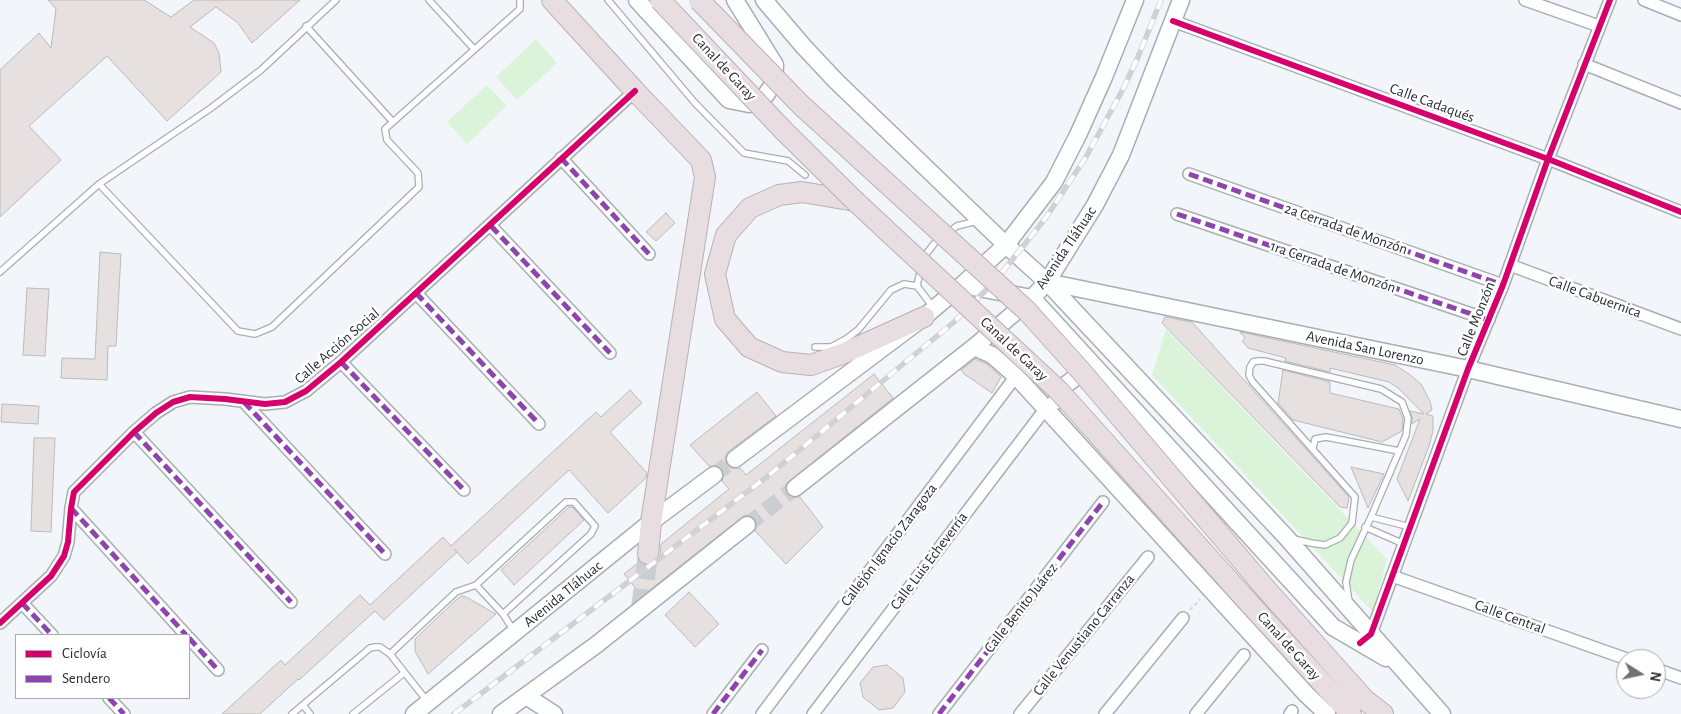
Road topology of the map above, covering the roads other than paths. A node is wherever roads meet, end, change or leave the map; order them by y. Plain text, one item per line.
1 (336, 0) edge
2 (428, 0) edge
3 (520, 0) edge
4 (552, 0) edge
5 (608, 0) edge
6 (637, 0) edge
7 (660, 0) edge
8 (699, 0) edge
9 (735, 0) edge
10 (764, 0) edge
11 (1134, 0) edge
12 (1181, 0) edge
13 (1525, 0) edge
14 (1610, 0) edge
15 (1644, 0) edge
16 (1681, 15) edge
17 (1174, 21) junction
18 (306, 26) junction
19 (1600, 26) junction
20 (474, 49) junction
21 (1584, 64) junction
22 (635, 91) junction
23 (1681, 103) edge
24 (393, 122) junction
25 (561, 158) junction
26 (1548, 159) junction
27 (1189, 174) dead end
28 (805, 175) dead end
29 (100, 184) junction
30 (855, 201) junction
31 (1681, 212) edge
32 (1177, 214) dead end
33 (980, 220) junction
34 (491, 226) junction
35 (1006, 245) junction
36 (649, 254) dead end
37 (1510, 265) junction
38 (0, 272) edge
39 (1047, 282) junction
40 (962, 285) junction
41 (1503, 285) junction
42 (917, 286) junction
43 (416, 292) junction
44 (1032, 298) junction
45 (929, 313) junction
46 (1489, 320) junction
47 (1681, 329) edge
48 (974, 347) junction
49 (815, 348) dead end
50 (610, 353) dead end
51 (341, 362) junction
52 (1468, 369) junction
53 (1016, 376) junction
54 (1106, 379) junction
55 (244, 402) junction
56 (1051, 413) junction
57 (1681, 419) edge
58 (539, 424) dead end
59 (134, 432) junction
60 (1313, 448) junction
61 (1398, 451) junction
62 (735, 459) tunnel mouth
63 (714, 475) tunnel mouth
64 (795, 488) tunnel mouth
65 (464, 490) dead end
66 (1102, 502) dead end
67 (71, 508) junction
68 (1371, 517) junction
69 (652, 522) junction
70 (747, 526) tunnel mouth
71 (1365, 527) junction
72 (1410, 527) junction
73 (1286, 537) junction
74 (1404, 544) junction
75 (385, 554) dead end
76 (648, 554) tunnel mouth
77 (1148, 557) dead end
78 (1392, 576) junction
79 (476, 585) junction
80 (291, 602) dead end
81 (22, 603) junction
82 (1351, 611) junction
83 (503, 614) junction
84 (1183, 618) road end
85 (0, 623) edge
86 (516, 632) junction
87 (51, 634) edge
88 (185, 634) edge
89 (1365, 638) junction
90 (190, 639) edge
91 (762, 650) dead end
92 (390, 654) junction
93 (1616, 655) edge
94 (1244, 656) dead end
95 (218, 670) dead end
96 (404, 673) junction
97 (1666, 673) edge
98 (1681, 678) edge
99 (526, 696) junction
100 (110, 699) edge
101 (429, 703) junction
102 (303, 705) junction
103 (124, 714) edge
104 (292, 714) edge
105 (310, 714) edge
106 (353, 714) edge
107 (414, 714) edge
108 (501, 714) edge
109 (554, 714) edge
110 (714, 714) edge
111 (762, 714) edge
112 (813, 714) edge
113 (939, 714) edge
114 (1020, 714) edge
115 (1105, 714) edge
116 (1196, 714) edge
117 (1327, 714) edge
118 (1351, 714) edge
119 (1383, 714) edge
120 (1442, 714) edge

1 - 18 lane
2 - 20 lane
3 - 20 lane
4 - 22 highway
5 - 28 lane
6 - 9 main road
7 - 30 highway, Canal de Garay, bridge
8 - 119 highway, Canal de Garay, bridge
10 - 33 main road
11 - 35 main road
12 - 17 main road, Avenida Tláhuac
13 - 19 street
14 - 19 street, Calle Monzón
15 - 16 street
17 - 26 street, Calle Cadaqués
17 - 39 main road, Avenida Tláhuac
18 - 24 lane
18 - 29 lane
19 - 21 street, Calle Monzón
20 - 24 lane
21 - 23 street
21 - 26 street, Calle Monzón
22 - 25 street, Calle Acción Social
22 - 69 highway
24 - 29 lane
25 - 34 street, Calle Acción Social
25 - 36 street
26 - 31 street, Calle Cadaqués
26 - 37 street, Calle Monzón
27 - 41 street, 2a Cerrada de Monzón
29 - 38 lane
30 - 45 highway
30 - 118 highway, Canal de Garay, bridge
32 - 46 street, 1ra Cerrada de Monzón
33 - 35 main road
33 - 42 lane
34 - 43 street, Calle Acción Social
34 - 50 street
35 - 39 main road
35 - 40 main road
37 - 41 street, Calle Monzón
37 - 47 street, Calle Cabuernica
39 - 44 main road, Avenida Tláhuac
39 - 52 main road, Avenida San Lorenzo
39 - 73 main road
40 - 44 main road
40 - 45 main road
41 - 46 street, Calle Monzón
42 - 45 lane
42 - 49 lane
43 - 51 street, Calle Acción Social
43 - 58 street
44 - 48 main road, Avenida Tláhuac
44 - 54 main road
45 - 62 main road
46 - 52 street, Calle Monzón
48 - 53 main road
48 - 64 main road, Avenida Tláhuac
51 - 55 street, Calle Acción Social
51 - 65 street
52 - 57 main road, Avenida San Lorenzo
52 - 72 street, Calle Monzón
53 - 56 main road
53 - 111 street, Callejón Ignacio Zaragoza
54 - 56 main road
54 - 89 main road
55 - 59 street, Calle Acción Social
55 - 75 street
56 - 112 street, Calle Luis Echeverría
56 - 117 main road
59 - 67 street, Calle Acción Social
59 - 80 street
60 - 61 lane
60 - 61 lane
60 - 73 lane
61 - 68 lane
63 - 69 main road, Avenida Tláhuac
66 - 113 street, Calle Benito Juárez
67 - 81 street, Calle Acción Social
67 - 88 street
68 - 71 lane
68 - 72 lane
69 - 76 highway
69 - 86 main road, Avenida Tláhuac
70 - 99 main road
71 - 74 lane
71 - 82 lane
72 - 74 street, Calle Monzón
73 - 82 main road
74 - 78 street, Calle Monzón
77 - 114 street, Calle Venustiano Carranza
78 - 89 street, Calle Monzón
78 - 93 street, Calle Central
79 - 83 lane
79 - 83 lane
79 - 92 lane
81 - 85 street, Calle Acción Social
81 - 87 street
82 - 89 main road
83 - 86 lane
84 - 115 street
86 - 101 main road, Avenida Tláhuac
89 - 120 main road
90 - 95 street
91 - 110 street
92 - 96 lane
92 - 102 lane
94 - 116 street
96 - 101 lane
96 - 106 lane
97 - 98 street
99 - 108 main road
99 - 109 main road
100 - 103 street
101 - 107 main road, Avenida Tláhuac
102 - 104 lane
102 - 105 lane

